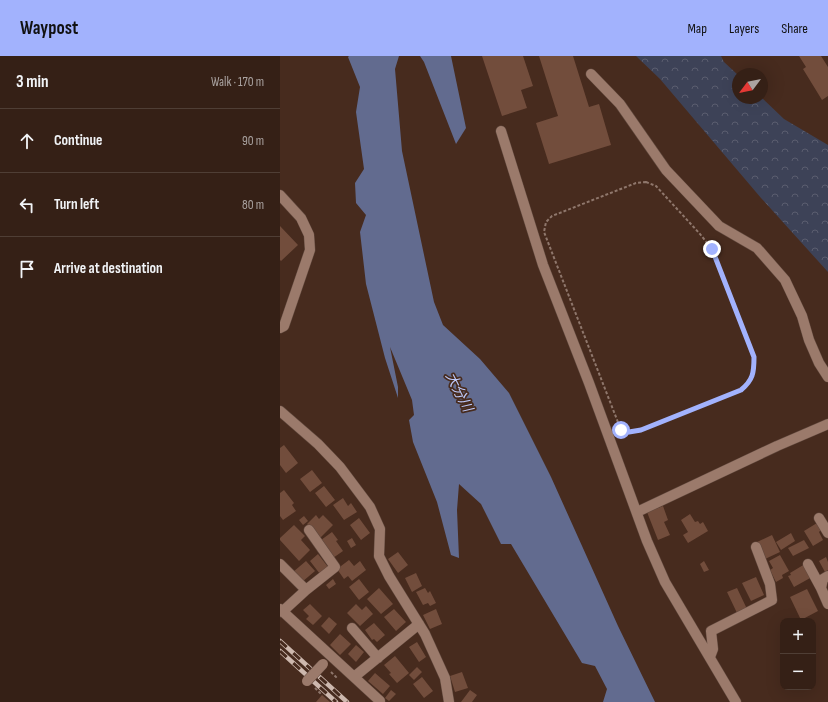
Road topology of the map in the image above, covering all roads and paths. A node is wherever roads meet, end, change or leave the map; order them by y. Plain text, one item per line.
1 (591, 74) dead end
2 (501, 131) dead end
3 (280, 195) edge
4 (280, 328) edge
5 (828, 377) edge
6 (280, 411) edge
7 (828, 424) edge
8 (621, 430) joint
9 (637, 512) junction
10 (819, 518) dead end
11 (309, 530) dead end
12 (828, 533) edge
13 (756, 547) dead end
14 (280, 564) edge
15 (808, 564) dead end
16 (828, 576) edge
17 (821, 588) junction
18 (306, 590) junction
19 (828, 604) edge
20 (281, 610) edge
21 (418, 624) junction
22 (352, 628) dead end
23 (710, 657) junction
24 (378, 658) junction
25 (322, 664) dead end
26 (354, 677) junction
27 (307, 681) dead end
28 (380, 701) edge
29 (449, 702) edge
30 (736, 702) edge

1 - 5 street
2 - 9 street
3 - 4 street
6 - 21 street
7 - 9 street
8 - 8 path
9 - 23 street
10 - 12 street
11 - 18 street
13 - 23 street
14 - 18 street
15 - 17 street
16 - 17 street
17 - 19 street
18 - 20 street
20 - 26 street
21 - 24 street
21 - 29 street
22 - 24 street
23 - 30 street
24 - 26 street
25 - 27 street, bridge
26 - 28 street

